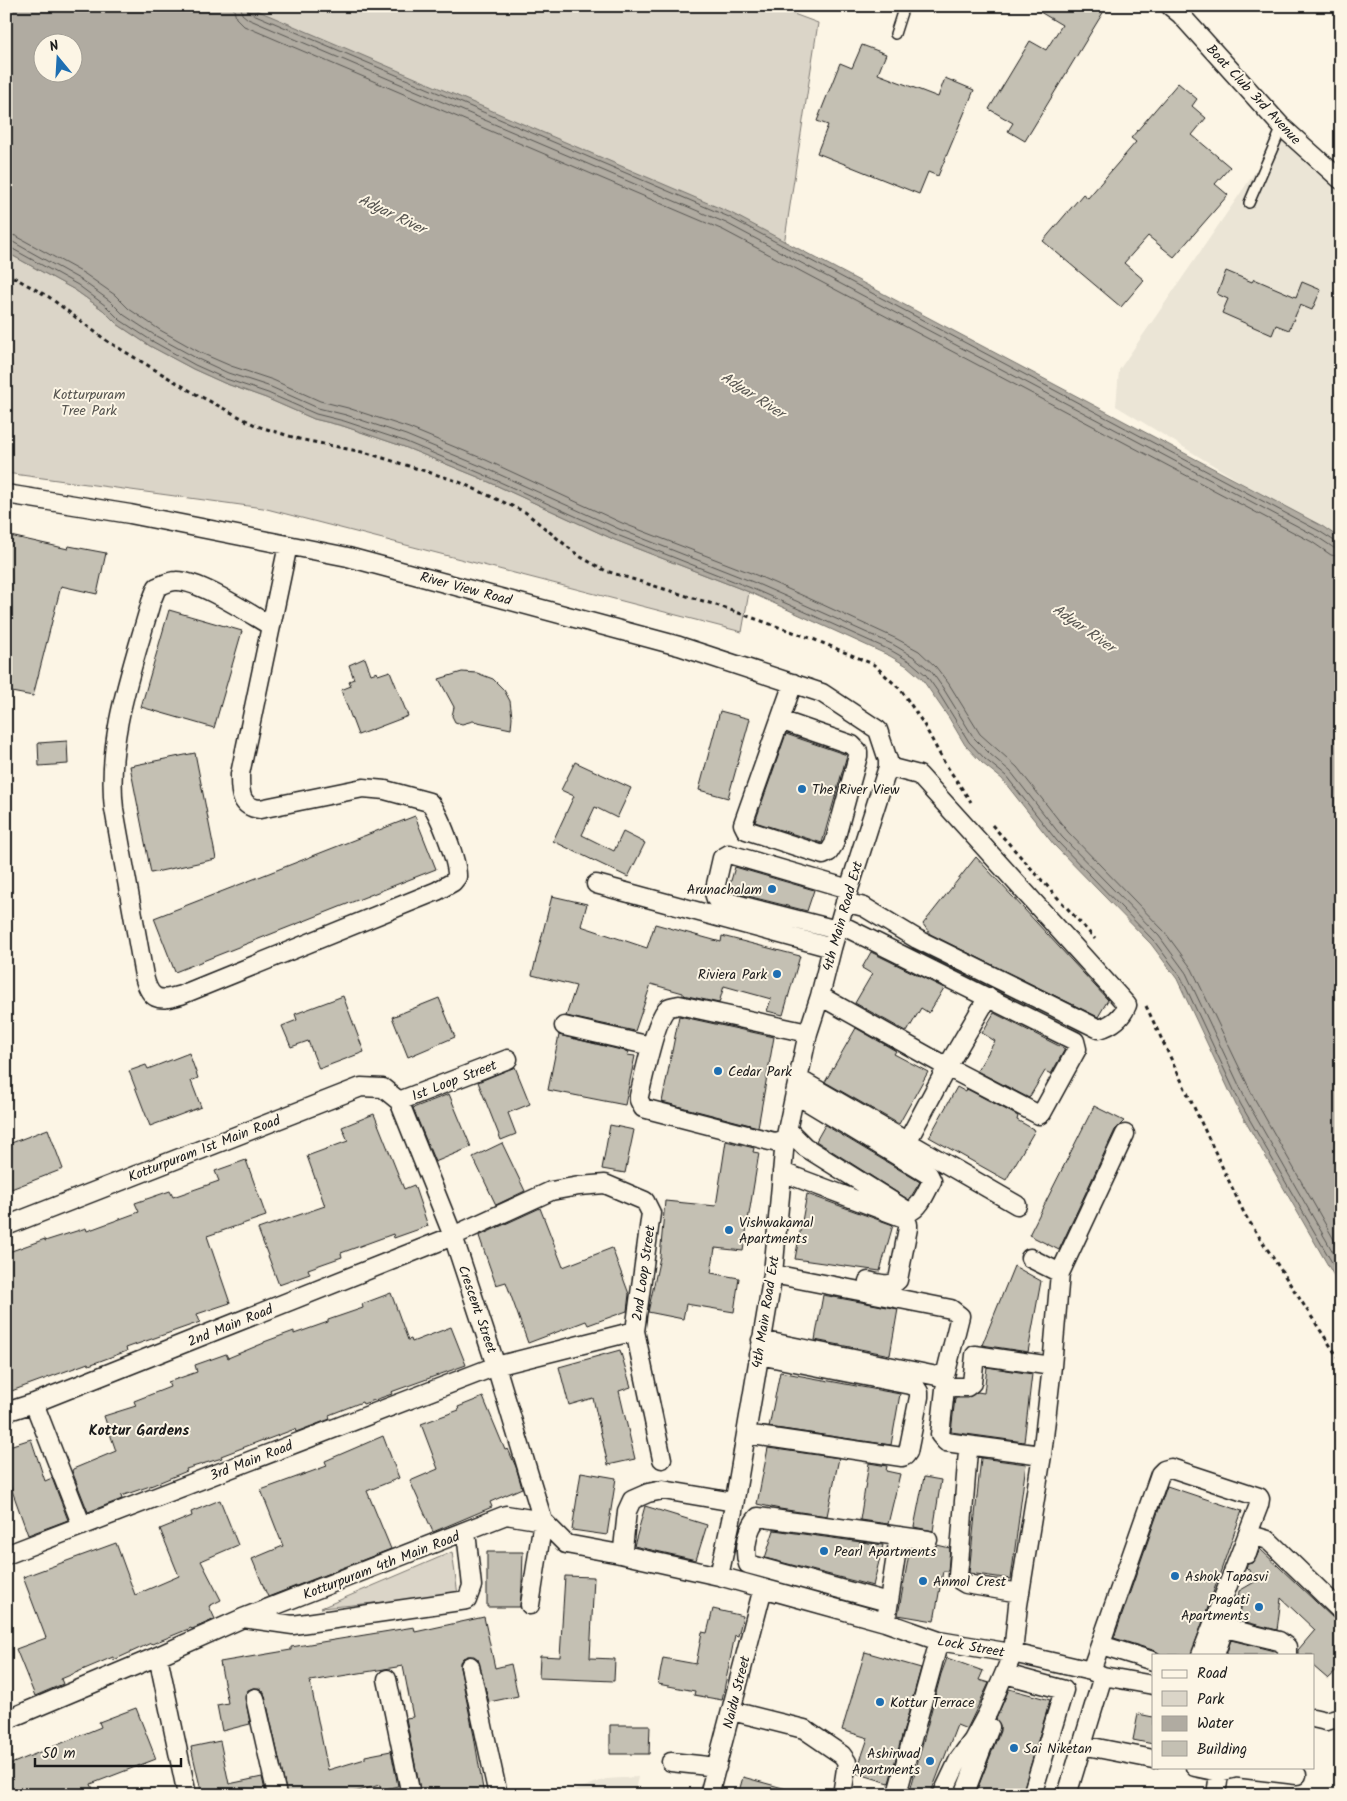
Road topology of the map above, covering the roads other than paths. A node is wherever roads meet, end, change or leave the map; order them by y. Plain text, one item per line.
1 (904, 6) edge
2 (1170, 6) edge
3 (895, 34) dead end
4 (1282, 127) junction
5 (1341, 180) edge
6 (1249, 203) dead end
7 (6, 494) edge
8 (288, 545) junction
9 (271, 626) junction
10 (793, 683) junction
11 (780, 720) junction
12 (888, 764) junction
13 (596, 884) dead end
14 (847, 895) junction
15 (838, 927) junction
16 (832, 948) junction
17 (820, 996) junction
18 (988, 997) junction
19 (564, 1026) dead end
20 (808, 1033) junction
21 (651, 1046) junction
22 (508, 1059) dead end
23 (947, 1067) junction
24 (797, 1087) junction
25 (399, 1101) junction
26 (1125, 1134) dead end
27 (786, 1135) junction
28 (907, 1142) junction
29 (782, 1172) junction
30 (1017, 1204) dead end
31 (6, 1226) edge
32 (453, 1236) junction
33 (1030, 1258) dead end
34 (773, 1268) junction
35 (1060, 1273) junction
36 (635, 1331) junction
37 (760, 1347) junction
38 (496, 1366) junction
39 (1052, 1366) junction
40 (34, 1403) junction
41 (6, 1412) edge
42 (746, 1434) junction
43 (974, 1446) junction
44 (1042, 1455) junction
45 (662, 1459) dead end
46 (734, 1502) junction
47 (543, 1521) junction
48 (82, 1526) junction
49 (466, 1532) junction
50 (899, 1536) junction
51 (928, 1540) dead end
52 (620, 1554) junction
53 (6, 1555) edge
54 (718, 1576) junction
55 (763, 1588) junction
56 (1020, 1593) junction
57 (888, 1602) junction
58 (530, 1605) dead end
59 (1341, 1611) edge
60 (243, 1618) junction
61 (885, 1622) junction
62 (1225, 1628) junction
63 (939, 1641) junction
64 (1101, 1645) junction
65 (1015, 1653) junction
66 (1201, 1654) edge
67 (1215, 1654) edge
68 (1287, 1654) edge
69 (158, 1656) junction
70 (1152, 1661) edge
71 (470, 1666) dead end
72 (1093, 1673) junction
73 (1009, 1676) junction
74 (387, 1679) dead end
75 (1152, 1685) edge
76 (1064, 1690) junction
77 (255, 1698) dead end
78 (732, 1711) junction
79 (1341, 1717) edge
80 (1314, 1718) edge
81 (6, 1720) edge
82 (1082, 1745) junction
83 (1152, 1759) edge
84 (671, 1762) dead end
85 (717, 1767) junction
86 (1203, 1768) edge
87 (1220, 1770) edge
88 (1297, 1775) dead end
89 (187, 1795) edge
90 (278, 1795) edge
91 (411, 1795) edge
92 (498, 1795) edge
93 (709, 1795) edge
94 (842, 1795) edge
95 (898, 1795) edge
96 (942, 1795) edge
97 (964, 1795) edge
98 (1032, 1795) edge
99 (1067, 1795) edge
100 (1216, 1795) edge

1 - 3 lane
2 - 4 street, Boat Club 3rd Avenue
4 - 5 street, Boat Club 3rd Avenue
4 - 6 lane
7 - 8 street, River View Road
8 - 9 street
8 - 10 street, River View Road
9 - 9 street
10 - 11 street
10 - 12 street, River View Road
11 - 11 street
12 - 14 street, 4th Main Road Ext
12 - 14 street
13 - 16 street
14 - 15 street, 4th Main Road Ext
14 - 15 street
15 - 16 street, 4th Main Road Ext
15 - 18 street
16 - 17 street, 4th Main Road Ext
17 - 20 street, 4th Main Road Ext
17 - 23 street
18 - 23 street
18 - 23 street
19 - 21 street
20 - 21 street
20 - 24 street, 4th Main Road Ext
21 - 27 street
22 - 25 street, 1st Loop Street
23 - 28 street
24 - 27 street, 4th Main Road Ext
24 - 27 street
24 - 28 street
25 - 31 street, Kotturpuram 1st Main Road
25 - 32 street, Crescent Street
26 - 35 street
27 - 29 street, 4th Main Road Ext
28 - 30 street
29 - 34 street, 4th Main Road Ext
29 - 34 street
32 - 36 street, 2nd Loop Street
32 - 38 street, Crescent Street
32 - 40 street, 2nd Main Road
33 - 35 street
34 - 37 street, 4th Main Road Ext
34 - 37 street
35 - 39 street
36 - 38 street, 3rd Main Road
36 - 45 street, 2nd Loop Street
37 - 42 street, 4th Main Road Ext
37 - 42 street
38 - 47 street, Crescent Street
38 - 48 street, 3rd Main Road
39 - 43 street
39 - 44 street
40 - 41 street, 2nd Main Road
40 - 48 street
42 - 46 street, 4th Main Road Ext
43 - 44 street
43 - 56 street
44 - 56 street
46 - 52 street
46 - 54 street, 4th Main Road Ext
47 - 49 street, Kotturpuram 4th Main Road
47 - 52 street
47 - 58 street
48 - 53 street, 3rd Main Road
49 - 60 street, Kotturpuram 4th Main Road
49 - 60 street
50 - 51 street
50 - 57 street
50 - 57 street
52 - 54 street
54 - 55 street
55 - 61 street, Lock Street
55 - 78 street, Naidu Street
56 - 65 street
57 - 61 street
59 - 62 street
60 - 69 street, Kotturpuram 4th Main Road
61 - 63 street, Lock Street
62 - 67 street
62 - 68 street
63 - 65 street, Lock Street
63 - 95 street
64 - 66 street
64 - 70 street
64 - 72 street
65 - 72 street, Lock Street
65 - 73 street
65 - 96 street
69 - 81 street, Kotturpuram 4th Main Road
69 - 89 street
71 - 92 street
72 - 75 street, Lock Street
72 - 76 street
72 - 82 street
73 - 76 street
73 - 97 street
74 - 91 street
76 - 98 street
77 - 90 street
78 - 85 street, Naidu Street
78 - 94 street
79 - 80 street
82 - 83 street
82 - 99 street
84 - 85 street
85 - 93 street, Naidu Street
86 - 87 street
87 - 88 street
87 - 100 street

